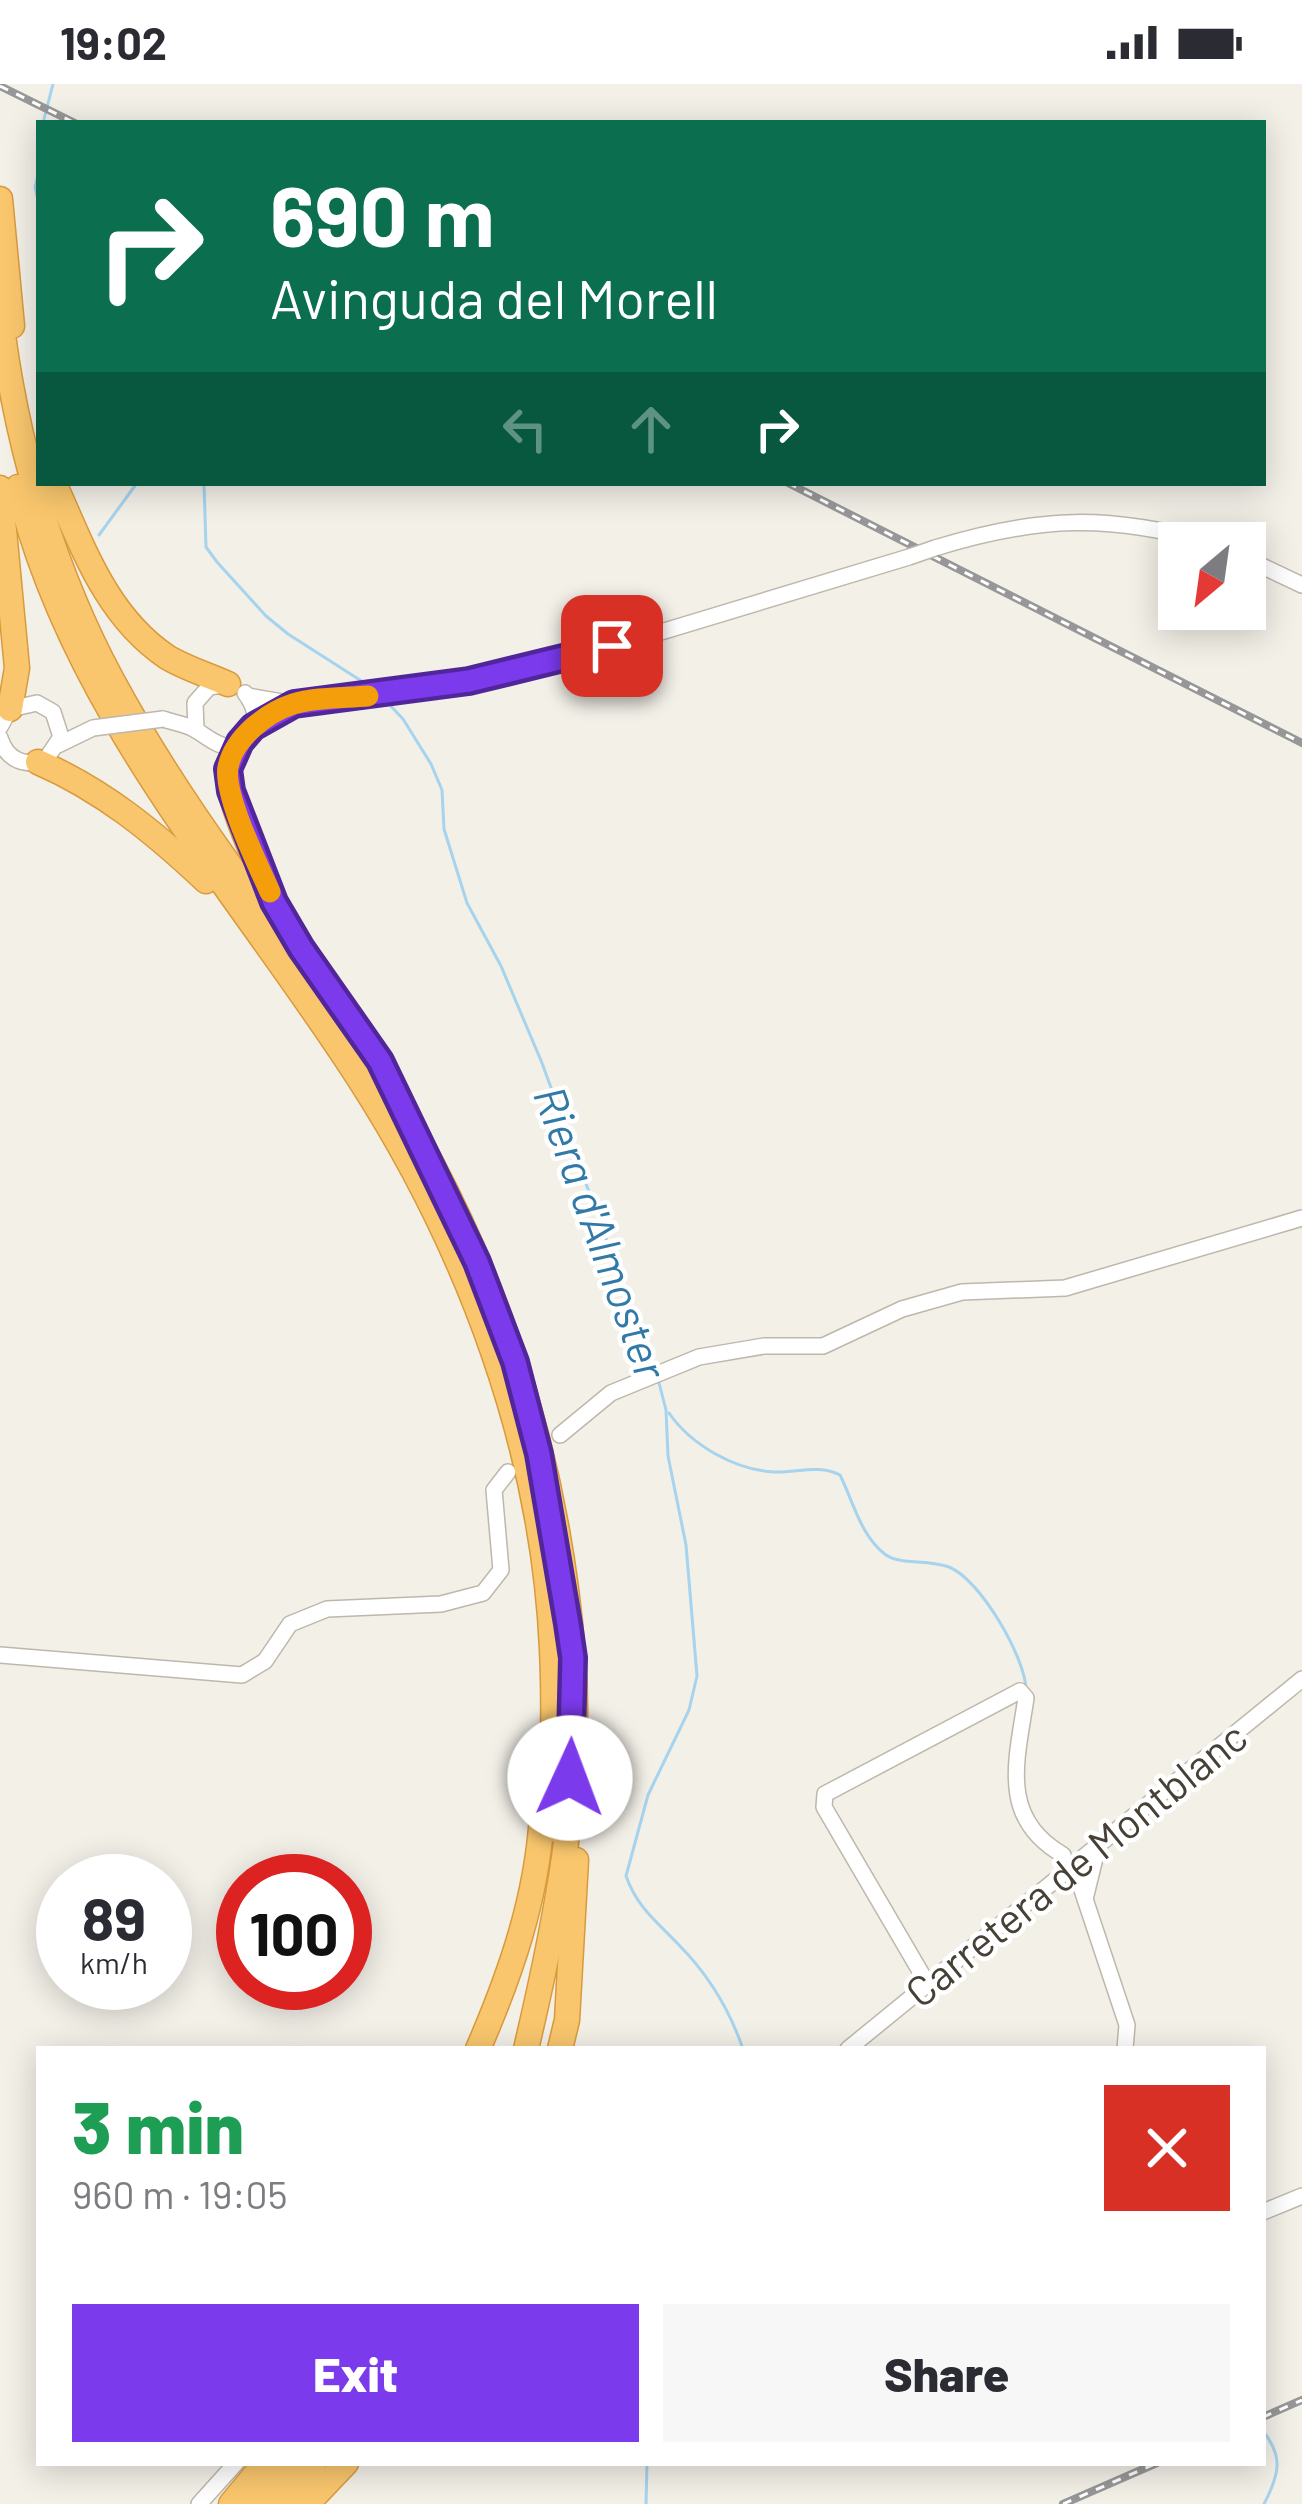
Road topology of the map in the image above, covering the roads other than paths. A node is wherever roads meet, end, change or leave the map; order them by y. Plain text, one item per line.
1 (0, 200) edge
2 (0, 312) edge
3 (0, 415) edge
4 (36, 441) edge
5 (55, 486) edge
6 (0, 488) edge
7 (1158, 530) edge
8 (1266, 568) edge
9 (1302, 585) edge
10 (238, 690) junction
11 (195, 703) junction
12 (294, 704) junction
13 (163, 718) junction
14 (58, 719) junction
15 (3, 720) edge
16 (93, 728) junction
17 (196, 730) junction
18 (247, 734) junction
19 (58, 745) junction
20 (2, 746) edge
21 (38, 762) junction
22 (423, 1168) junction
23 (1302, 1217) edge
24 (560, 1435) dead end
25 (508, 1472) dead end
26 (563, 1652) junction
27 (0, 1654) edge
28 (1302, 1679) edge
29 (1099, 1842) junction
30 (1063, 1855) dead end
31 (1076, 1872) dead end
32 (1085, 1902) junction
33 (927, 1983) junction
34 (479, 2046) edge
35 (511, 2046) edge
36 (527, 2046) edge
37 (561, 2046) edge
38 (852, 2046) edge
39 (1125, 2046) edge
40 (1302, 2196) edge
41 (1266, 2211) edge
42 (233, 2466) edge
43 (263, 2466) edge
44 (288, 2466) edge
45 (312, 2466) edge
46 (343, 2466) edge
47 (200, 2504) edge
48 (231, 2504) edge
49 (256, 2504) edge
50 (280, 2504) edge
51 (307, 2504) edge

1 - 4 highway
2 - 22 highway
3 - 22 highway
5 - 10 highway
6 - 15 highway
7 - 12 street, bridge
8 - 9 street
10 - 11 street
10 - 12 street
10 - 18 street
11 - 13 street
11 - 17 street
12 - 18 street
13 - 16 street, bridge
13 - 17 street
14 - 15 street
14 - 16 street
14 - 19 street
16 - 19 street
17 - 18 street
18 - 22 highway
19 - 21 street
20 - 21 street
21 - 22 highway
22 - 26 highway
23 - 24 street
25 - 27 street
26 - 34 highway
26 - 35 highway
26 - 36 highway
26 - 37 highway
28 - 29 street, Carretera de Montblanc
29 - 32 street
29 - 33 street, Carretera de Montblanc
30 - 33 street
31 - 32 street
32 - 39 street
33 - 38 street, Carretera de Montblanc
40 - 41 street
42 - 47 street
43 - 48 highway
44 - 49 highway
45 - 50 highway
46 - 51 highway

